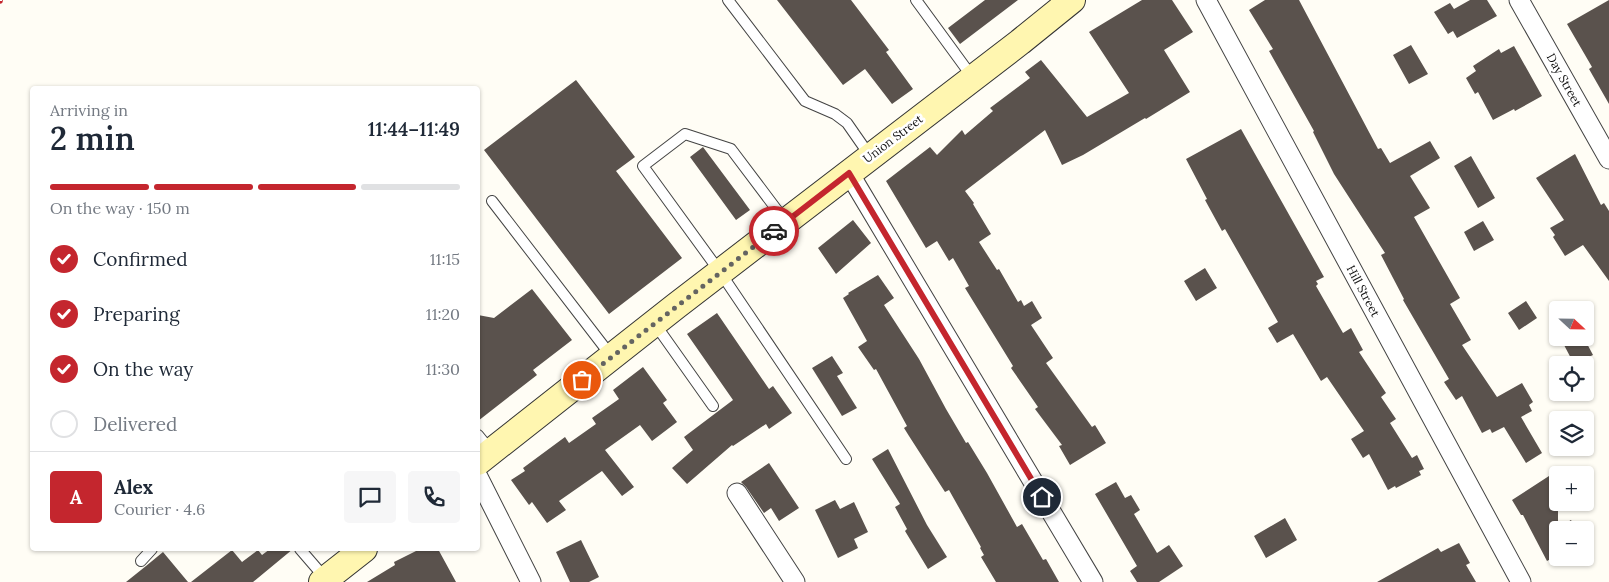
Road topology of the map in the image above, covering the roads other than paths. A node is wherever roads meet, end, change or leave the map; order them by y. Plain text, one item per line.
1 (728, 0) edge
2 (916, 0) edge
3 (1072, 0) edge
4 (1206, 0) edge
5 (1520, 0) edge
6 (973, 79) junction
7 (870, 157) junction
8 (1609, 159) edge
9 (849, 173) junction
10 (492, 201) dead end
11 (786, 222) junction
12 (720, 272) junction
13 (655, 323) junction
14 (612, 357) junction
15 (713, 406) dead end
16 (482, 450) edge
17 (846, 459) dead end
18 (480, 481) edge
19 (737, 493) dead end
20 (150, 551) edge
21 (301, 551) edge
22 (361, 551) edge
23 (141, 561) dead end
24 (323, 581) edge
25 (531, 582) edge
26 (795, 582) edge
27 (1093, 582) edge
28 (1521, 582) edge

1 - 7 lane
2 - 6 lane
3 - 6 main road, Union Street
4 - 28 street, Hill Street
5 - 8 street, Day Street
6 - 7 main road, Union Street
7 - 9 main road, Union Street
9 - 11 main road, Union Street
9 - 27 street
10 - 14 lane
11 - 12 main road, Union Street
11 - 12 lane
12 - 13 main road, Union Street
12 - 17 lane
13 - 14 main road, Union Street
13 - 15 lane
14 - 16 main road, Union Street
18 - 25 street
19 - 26 street
20 - 23 lane
21 - 24 lane
22 - 24 main road

